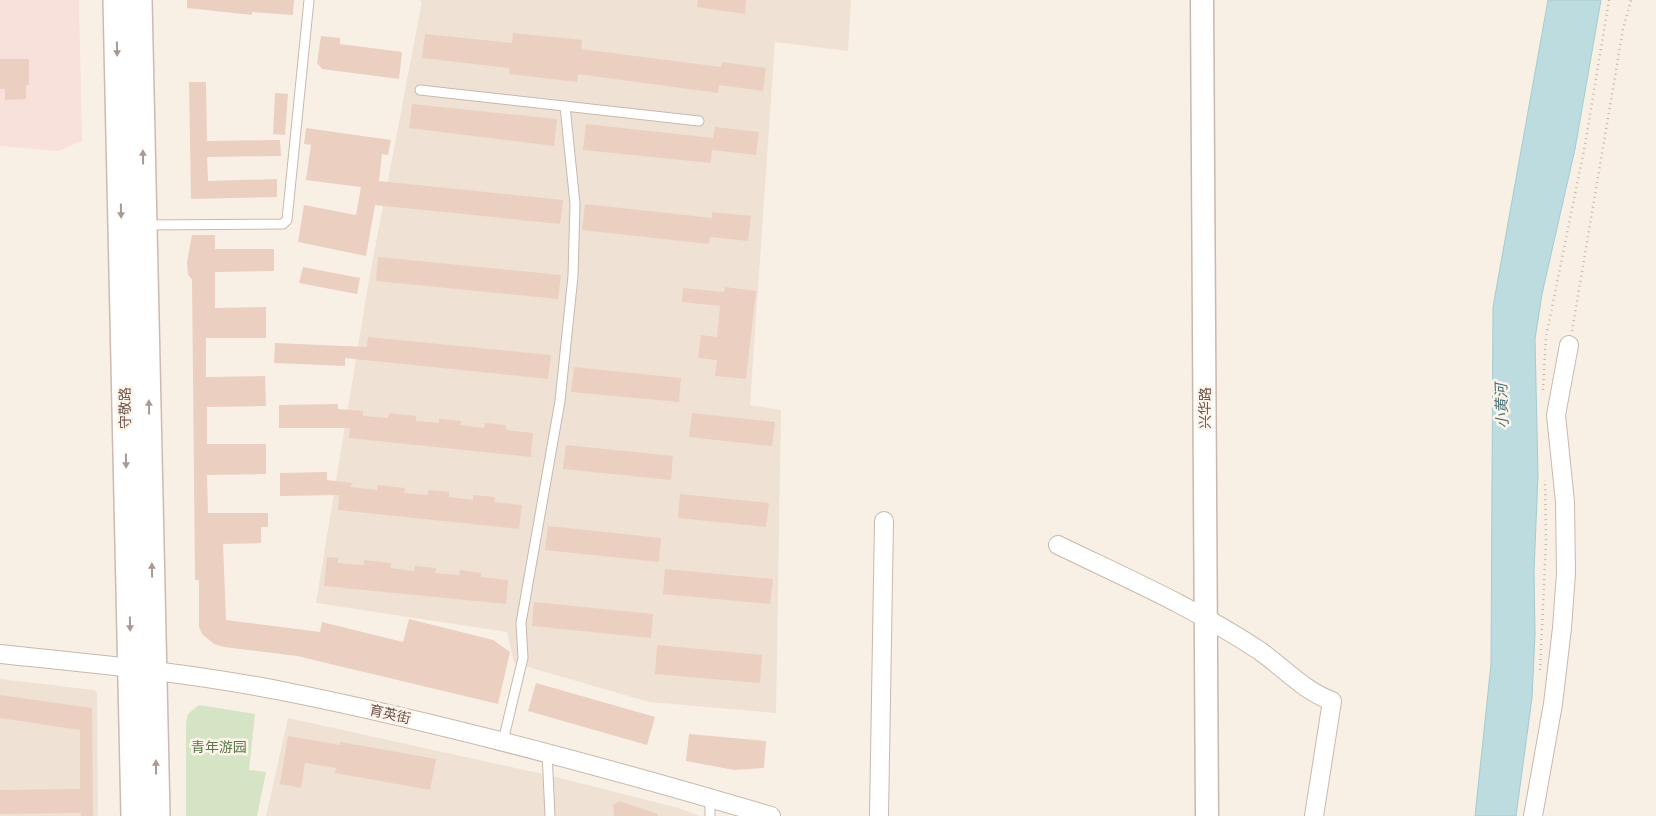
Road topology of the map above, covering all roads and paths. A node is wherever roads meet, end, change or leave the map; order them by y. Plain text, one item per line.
1 (116, 0) edge
2 (139, 0) edge
3 (309, 0) edge
4 (1202, 0) edge
5 (1631, 0) edge
6 (420, 90) dead end
7 (565, 106) junction
8 (699, 121) dead end
9 (144, 225) junction
10 (1569, 345) joint
11 (884, 521) dead end
12 (1058, 545) dead end
13 (1206, 620) junction
14 (0, 654) edge
15 (142, 670) junction
16 (503, 741) junction
17 (547, 752) junction
18 (710, 798) junction
19 (134, 816) edge
20 (157, 816) edge
21 (550, 816) edge
22 (710, 816) edge
23 (771, 816) edge
24 (879, 816) edge
25 (1207, 816) edge
26 (1314, 816) edge
27 (1533, 816) edge

1 -> 15 main road, 守敬路
9 -> 2 main road, 守敬路
3 - 9 lane
4 - 13 street, 兴华路
5 - 10 path
6 - 7 lane
7 - 8 lane
7 - 16 lane
15 -> 9 main road, 守敬路
10 - 27 street
11 - 24 street
12 - 13 street
13 - 25 street, 兴华路
13 - 26 street
14 - 15 street, 育英街
15 - 16 street, 育英街
15 - 19 main road, 守敬路
20 -> 15 main road, 守敬路
16 - 17 street, 育英街
17 - 18 street, 育英街
17 - 21 lane
18 - 22 lane
18 - 23 street, 育英街

